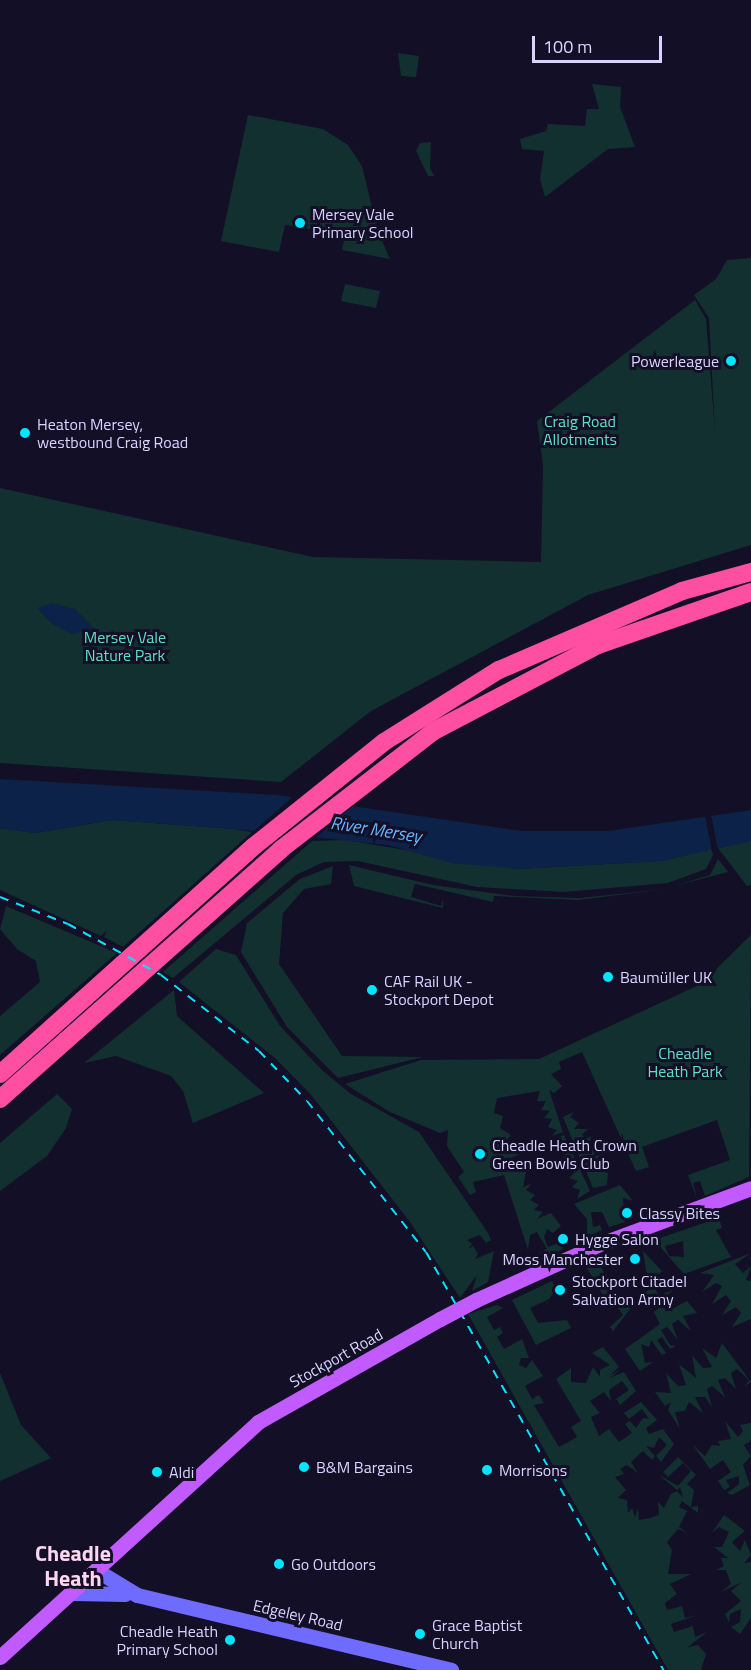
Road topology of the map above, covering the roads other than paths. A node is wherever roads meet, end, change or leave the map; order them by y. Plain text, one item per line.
1 (751, 572) edge
2 (751, 592) edge
3 (0, 1074) edge
4 (0, 1099) edge
5 (751, 1188) edge
6 (100, 1579) junction
7 (73, 1593) junction
8 (0, 1657) edge
9 (452, 1670) edge

1 - 3 highway
2 - 4 highway
5 - 6 main road, Stockport Road, bridge
6 - 7 main road
6 - 7 main road
6 - 9 main road, Edgeley Road
7 - 8 main road

